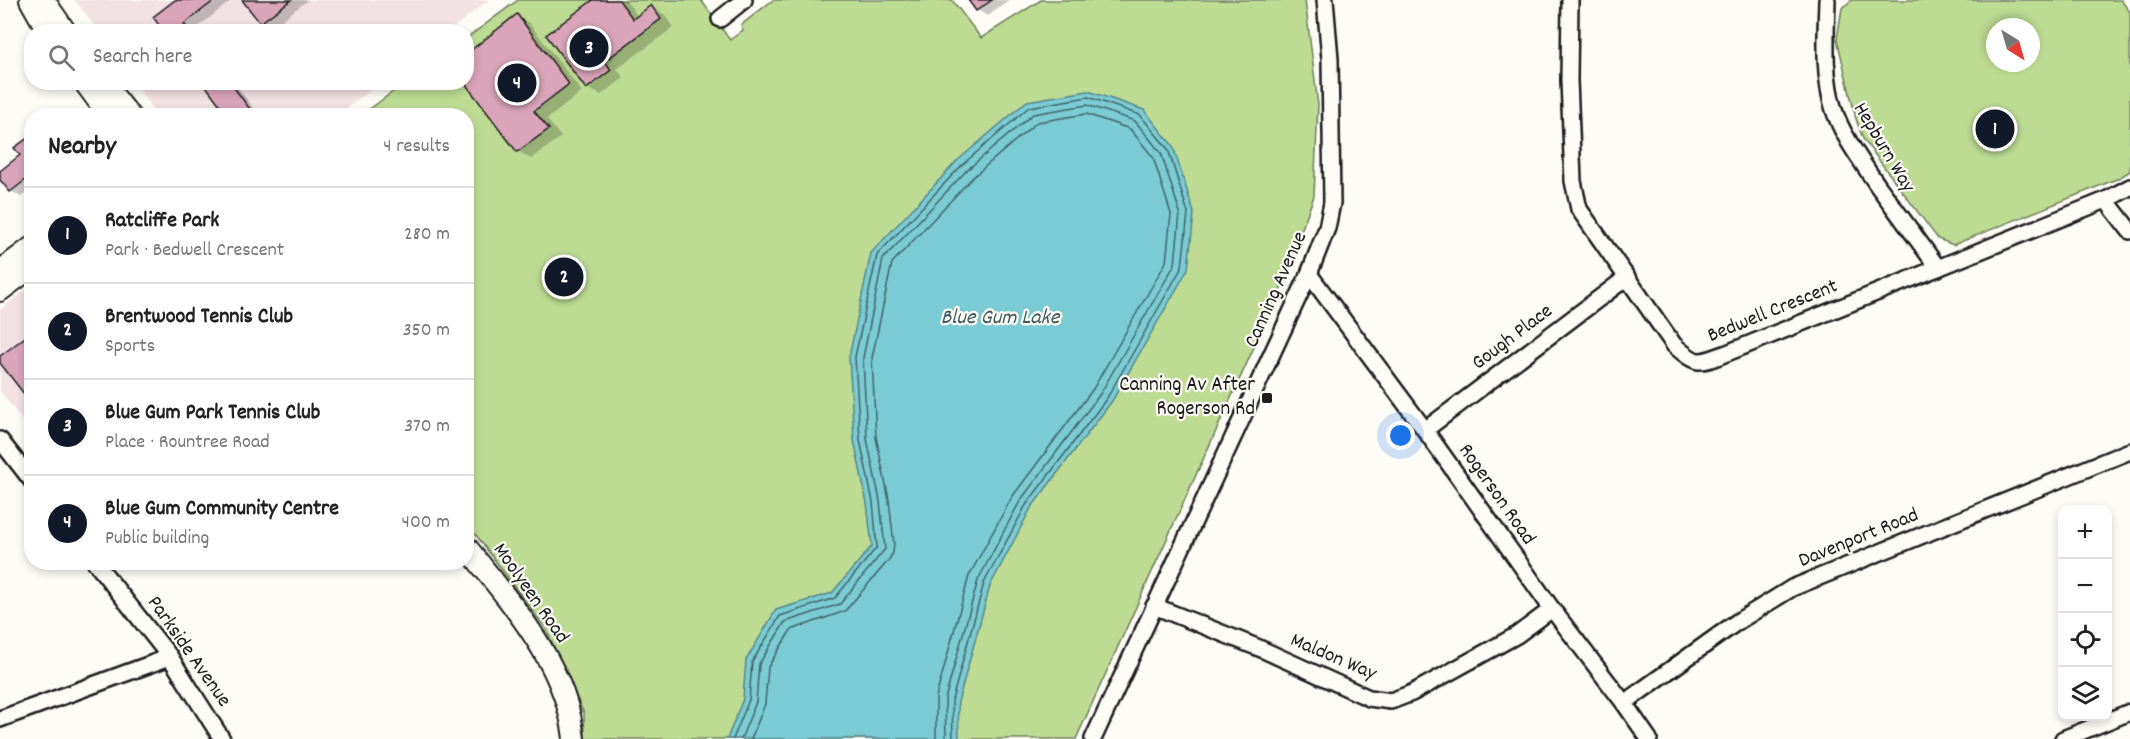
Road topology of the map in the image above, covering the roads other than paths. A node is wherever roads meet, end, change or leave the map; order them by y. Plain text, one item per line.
1 (30, 0) edge
2 (44, 0) edge
3 (744, 0) edge
4 (1325, 0) edge
5 (1570, 0) edge
6 (1827, 0) edge
7 (720, 19) dead end
8 (44, 24) edge
9 (60, 24) edge
10 (90, 90) edge
11 (109, 90) edge
12 (103, 108) edge
13 (124, 108) edge
14 (2130, 187) edge
15 (2106, 200) junction
16 (2130, 231) edge
17 (24, 253) edge
18 (1938, 268) junction
19 (0, 271) edge
20 (24, 273) edge
21 (1309, 274) junction
22 (1626, 278) junction
23 (0, 291) edge
24 (1425, 430) junction
25 (0, 440) edge
26 (2130, 451) edge
27 (24, 471) edge
28 (474, 556) edge
29 (101, 570) edge
30 (470, 570) edge
31 (1154, 606) junction
32 (1552, 609) junction
33 (170, 657) junction
34 (1624, 703) junction
35 (2130, 712) edge
36 (0, 719) edge
37 (222, 739) edge
38 (563, 739) edge
39 (574, 739) edge
40 (1093, 739) edge
41 (1649, 739) edge
42 (2063, 739) edge

1 - 8 main road
2 - 9 main road
3 - 7 street
4 - 21 street, Canning Avenue
5 - 22 street, Bedwell Crescent
6 - 18 street, Hepburn Way
10 - 12 main road
11 - 13 main road
14 - 15 street, Bedwell Crescent
15 - 16 street
15 - 18 street, Bedwell Crescent
17 - 19 main road
18 - 22 street, Bedwell Crescent
20 - 23 main road
21 - 24 street, Rogerson Road
21 - 31 street, Canning Avenue
22 - 24 street, Gough Place
24 - 32 street, Rogerson Road
25 - 27 street
26 - 34 street, Davenport Road
28 - 39 main road, Moolyeen Road
29 - 33 street, Parkside Avenue
30 - 38 main road, Moolyeen Road
31 - 32 street, Maldon Way
31 - 40 street, Canning Avenue
32 - 34 street, Rogerson Road
33 - 36 street
33 - 37 street, Parkside Avenue
34 - 41 street, Rogerson Road
35 - 42 street

